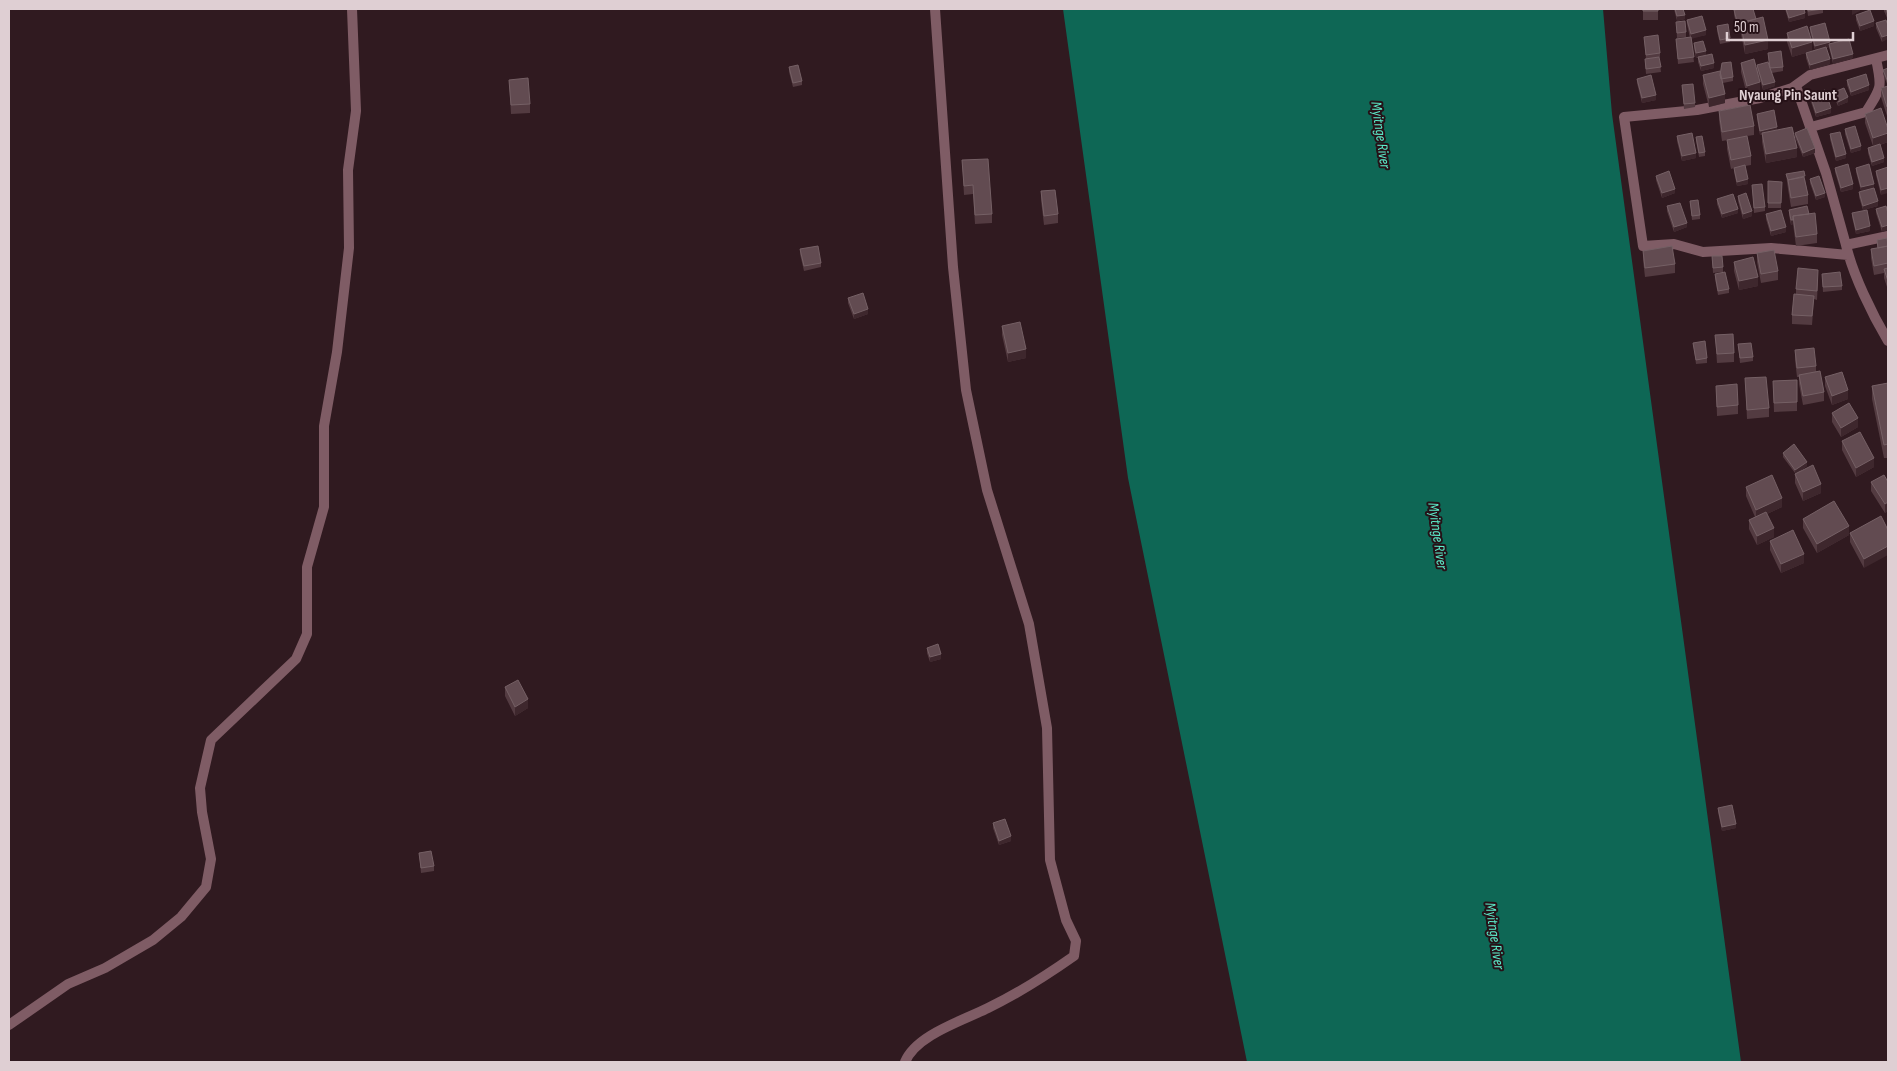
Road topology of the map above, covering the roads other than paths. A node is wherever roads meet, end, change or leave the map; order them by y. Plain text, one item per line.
1 (352, 9) edge
2 (935, 9) edge
3 (1888, 56) edge
4 (1876, 59) junction
5 (1796, 86) junction
6 (1811, 127) junction
7 (1888, 236) edge
8 (1847, 250) junction
9 (1888, 341) edge
10 (9, 1024) edge
11 (905, 1062) edge

1 - 10 street
2 - 11 street
3 - 4 street
4 - 5 street
4 - 6 street
5 - 6 street
5 - 8 street
6 - 8 street
7 - 8 street
8 - 9 street

